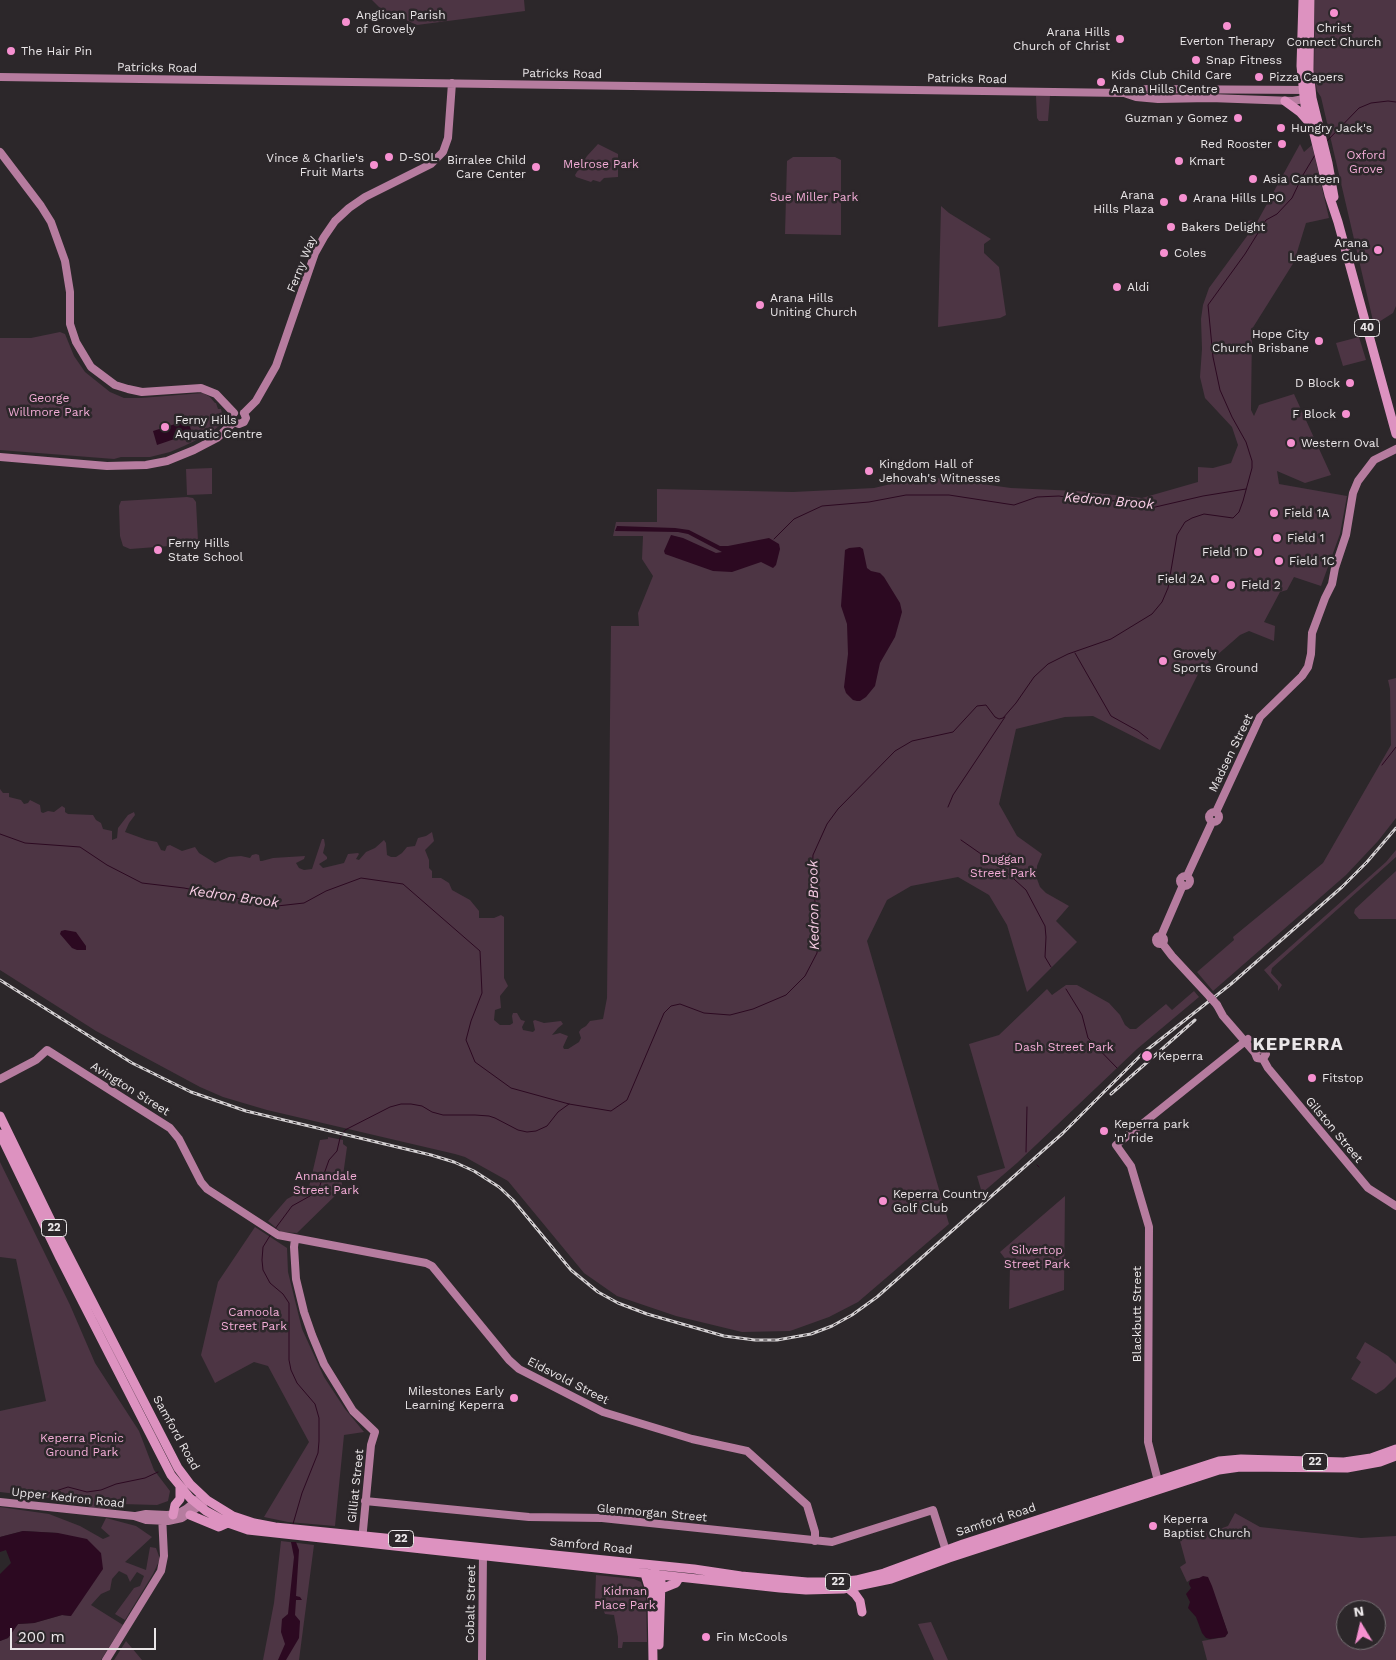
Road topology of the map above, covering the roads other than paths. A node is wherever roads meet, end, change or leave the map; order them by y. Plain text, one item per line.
1 (1303, 0) edge
2 (1310, 0) edge
3 (0, 77) edge
4 (452, 83) junction
5 (1124, 92) junction
6 (1307, 94) junction
7 (1285, 101) junction
8 (1309, 122) junction
9 (1317, 131) junction
10 (0, 152) edge
11 (234, 412) junction
12 (244, 413) junction
13 (234, 422) junction
14 (1396, 434) edge
15 (1396, 449) edge
16 (0, 458) edge
17 (1246, 1040) junction
18 (0, 1079) edge
19 (0, 1116) edge
20 (0, 1134) edge
21 (1396, 1206) edge
22 (278, 1235) joint
23 (295, 1239) junction
24 (1396, 1449) edge
25 (1396, 1456) edge
26 (1159, 1484) junction
27 (180, 1487) junction
28 (201, 1501) junction
29 (365, 1501) junction
30 (0, 1502) edge
31 (190, 1514) junction
32 (173, 1515) junction
33 (163, 1518) junction
34 (228, 1523) junction
35 (287, 1532) junction
36 (362, 1539) junction
37 (815, 1540) junction
38 (483, 1551) junction
39 (947, 1554) junction
40 (658, 1565) junction
41 (645, 1574) junction
42 (658, 1576) junction
43 (679, 1578) junction
44 (848, 1588) junction
45 (661, 1589) junction
46 (652, 1598) junction
47 (862, 1612) dead end
48 (106, 1660) edge
49 (482, 1660) edge
50 (653, 1660) edge
51 (659, 1660) edge

1 - 6 main road, 40
2 - 6 main road, 40
3 - 4 street, Patricks Road
4 - 5 street, Patricks Road
4 - 12 street, Ferny Way
5 - 6 street, Patricks Road
5 - 7 street, Patricks Road
6 - 7 street, Patricks Road
6 - 8 main road, 40
6 - 9 main road, 40
7 - 8 main road
8 - 9 main road, 40
9 - 14 main road, 40
10 - 11 street
11 - 12 street
11 - 13 street
12 - 13 street, Ferny Way
13 - 16 street, Ferny Way
15 - 17 street, Madsen Street, bridge
17 - 21 street, Gilston Street
17 - 26 street, Blackbutt Street
18 - 22 street, Avington Street
19 - 28 main road, Samford Road / 22
20 - 27 main road, Samford Road / 22
22 - 23 street, Eidsvold Street
23 - 29 street, Gilliat Street
23 - 37 street, Eidsvold Street
24 - 26 main road, Samford Road / 22
25 - 26 main road, Samford Road / 22
26 - 39 main road, Samford Road / 22
27 - 28 main road, Samford Road / 22
27 - 32 main road
28 - 31 street, Upper Kedron Road
28 - 32 street
28 - 34 main road, Samford Road / 22
28 - 35 main road, Samford Road / 22
29 - 36 street, Gilliat Street
29 - 37 street, Glenmorgan Street
30 - 33 street, Upper Kedron Road
31 - 33 street, Upper Kedron Road
31 - 34 main road
32 - 33 street, Upper Kedron Road
33 - 48 street
34 - 35 main road, Samford Road / 22
35 - 36 main road, Samford Road / 22
36 - 38 main road, Samford Road / 22
37 - 39 street, Glenmorgan Street
38 - 40 main road, Samford Road / 22
38 - 41 main road, Samford Road / 22
38 - 49 street, Cobalt Street
39 - 40 main road, Samford Road / 22
39 - 44 main road, Samford Road / 22
40 - 42 main road
41 - 42 main road, Samford Road / 22
41 - 46 main road
42 - 43 main road, Samford Road / 22
42 - 45 main road
42 - 46 main road
43 - 44 main road, Samford Road / 22
43 - 45 main road
44 - 47 main road
45 - 51 main road
46 - 50 main road

